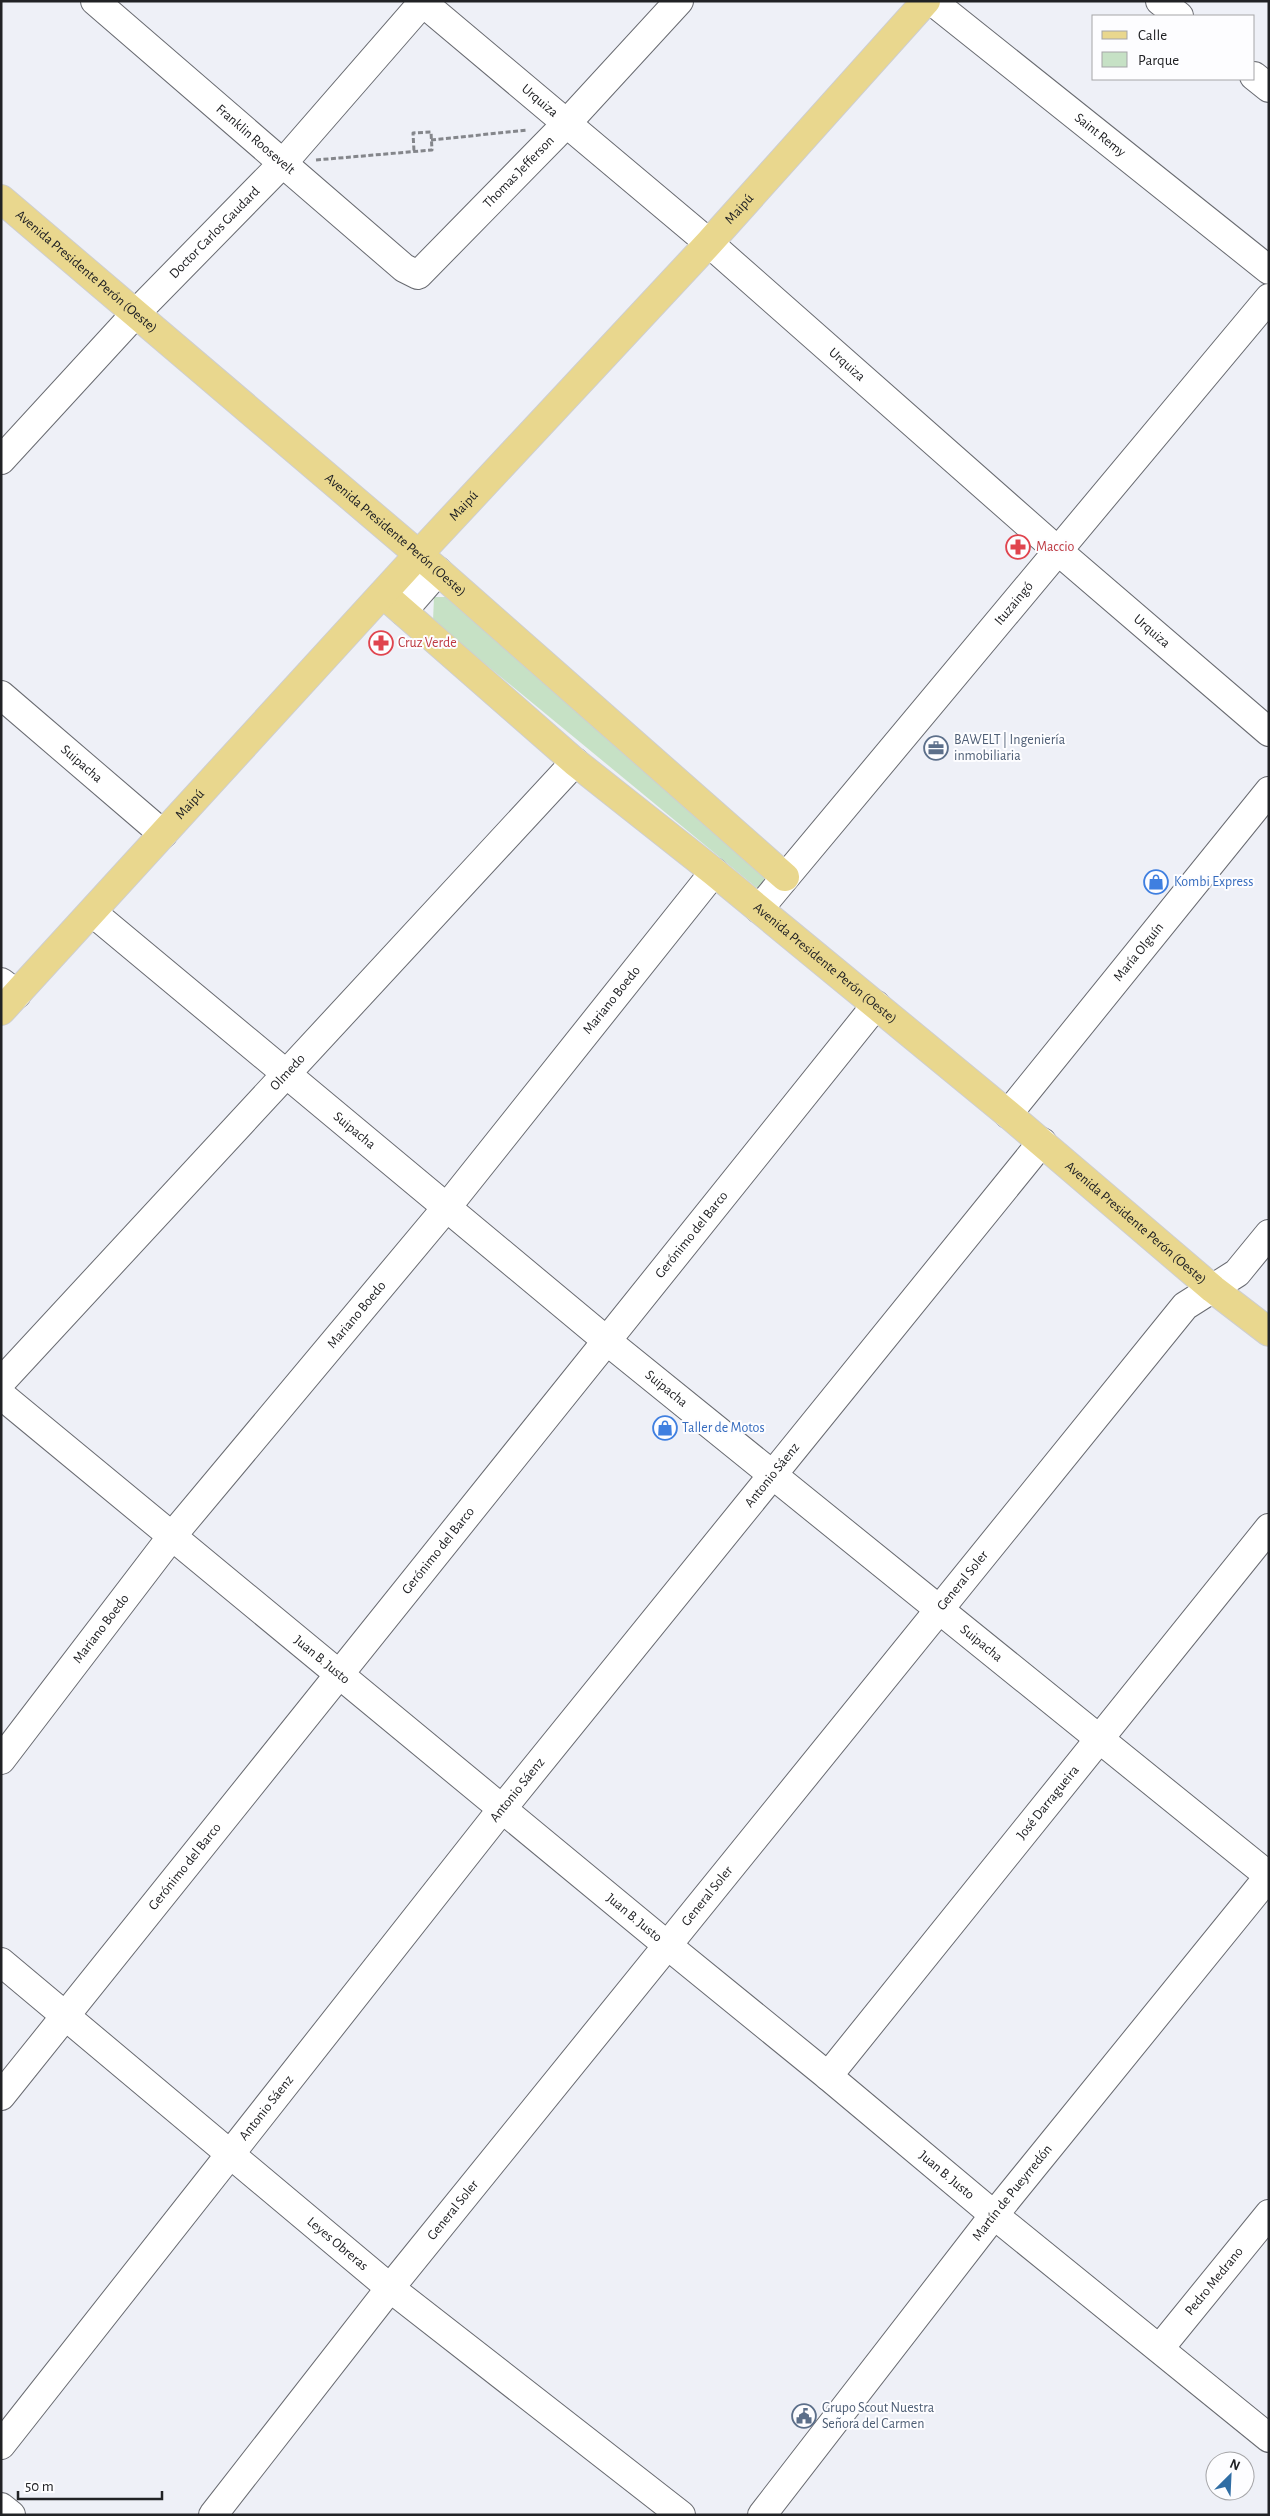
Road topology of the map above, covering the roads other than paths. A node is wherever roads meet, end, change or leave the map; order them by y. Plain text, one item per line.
1 (95, 1) edge
2 (678, 1) edge
3 (926, 1) edge
4 (932, 1) edge
5 (1160, 1) edge
6 (423, 2) edge
7 (1178, 15) edge
8 (1255, 77) edge
9 (1269, 88) edge
10 (566, 124) junction
11 (282, 163) junction
12 (1, 198) edge
13 (709, 243) junction
14 (1269, 270) edge
15 (418, 275) joint
16 (1269, 298) edge
17 (137, 312) junction
18 (1, 460) edge
19 (1057, 550) junction
20 (428, 563) junction
21 (393, 602) junction
22 (1, 695) edge
23 (1269, 732) edge
24 (575, 762) junction
25 (1269, 791) edge
26 (163, 834) junction
27 (714, 872) junction
28 (785, 877) junction
29 (759, 909) junction
30 (93, 913) junction
31 (6, 996) edge
32 (876, 1005) junction
33 (287, 1075) junction
34 (1008, 1114) junction
35 (1042, 1142) junction
36 (447, 1207) junction
37 (1269, 1234) edge
38 (1213, 1288) junction
39 (1269, 1332) edge
40 (607, 1341) junction
41 (1, 1382) edge
42 (1, 1395) edge
43 (773, 1476) junction
44 (1269, 1528) edge
45 (172, 1536) junction
46 (938, 1610) junction
47 (338, 1674) junction
48 (1099, 1740) junction
49 (1, 1760) edge
50 (502, 1809) junction
51 (1269, 1876) edge
52 (667, 1946) junction
53 (1, 1962) edge
54 (66, 2014) junction
55 (828, 2076) junction
56 (1, 2096) edge
57 (230, 2154) junction
58 (1269, 2214) edge
59 (994, 2215) junction
60 (390, 2288) junction
61 (1160, 2348) junction
62 (1269, 2438) edge
63 (1, 2445) edge
64 (1, 2507) edge
65 (11, 2515) edge
66 (212, 2515) edge
67 (681, 2515) edge
68 (762, 2515) edge

1 - 11 street, Franklin Roosevelt
2 - 10 street, Thomas Jefferson
3 - 13 main road, Maipú
4 - 14 street, Saint Remy
5 - 7 street
6 - 10 street, Urquiza
6 - 11 street, Doctor Carlos Gaudard
8 - 9 street
10 - 13 street, Urquiza
10 - 15 street, Thomas Jefferson
11 - 15 street, Franklin Roosevelt
11 - 17 street, Doctor Carlos Gaudard
12 - 17 main road, Avenida Presidente Perón (Oeste)
13 - 19 street, Urquiza
13 - 20 main road, Maipú
16 - 19 street, Ituzaingó
17 - 18 street, Doctor Carlos Gaudard
17 - 20 main road, Avenida Presidente Perón (Oeste)
19 - 23 street, Urquiza
19 - 28 street, Ituzaingó
20 - 21 main road, Maipú
20 - 28 main road, Avenida Presidente Perón (Oeste)
21 - 24 main road, Avenida Presidente Perón (Oeste)
21 - 26 main road, Maipú
22 - 26 street, Suipacha
24 - 27 main road, Avenida Presidente Perón (Oeste)
24 - 33 street, Olmedo
25 - 34 street, María Olguín
26 - 30 main road, Maipú
27 - 29 main road, Avenida Presidente Perón (Oeste)
27 - 36 street, Mariano Boedo
28 - 29 street, Ituzaingó
29 - 32 main road, Avenida Presidente Perón (Oeste)
30 - 31 main road, Maipú
30 - 33 street, Suipacha
32 - 34 main road, Avenida Presidente Perón (Oeste)
32 - 40 street, Gerónimo del Barco
33 - 36 street, Suipacha
33 - 41 street, Olmedo
34 - 35 main road, Avenida Presidente Perón (Oeste)
35 - 38 main road, Avenida Presidente Perón (Oeste)
35 - 43 street, Antonio Sáenz
36 - 40 street, Suipacha
36 - 45 street, Mariano Boedo
37 - 38 street, General Soler
38 - 39 main road, Avenida Presidente Perón (Oeste)
38 - 46 street, General Soler
40 - 43 street, Suipacha
40 - 47 street, Gerónimo del Barco
42 - 45 street, Juan B. Justo
43 - 46 street, Suipacha
43 - 50 street, Antonio Sáenz
44 - 48 street, José Darragueira
45 - 47 street, Juan B. Justo
45 - 49 street, Mariano Boedo
46 - 48 street, Suipacha
46 - 52 street, General Soler
47 - 50 street, Juan B. Justo
47 - 54 street, Gerónimo del Barco
48 - 51 street, Suipacha
48 - 55 street, José Darragueira
50 - 52 street, Juan B. Justo
50 - 57 street, Antonio Sáenz
51 - 59 street, Martín de Pueyrredón
52 - 55 street, Juan B. Justo
52 - 60 street, General Soler
53 - 54 street, Leyes Obreras
54 - 56 street, Gerónimo del Barco
54 - 57 street, Leyes Obreras
55 - 59 street, Juan B. Justo
57 - 60 street, Leyes Obreras
57 - 63 street, Antonio Sáenz
58 - 61 street, Pedro Medrano
59 - 61 street, Juan B. Justo
59 - 68 street, Martín de Pueyrredón
60 - 66 street, General Soler
60 - 67 street, Leyes Obreras
61 - 62 street, Juan B. Justo
64 - 65 street

